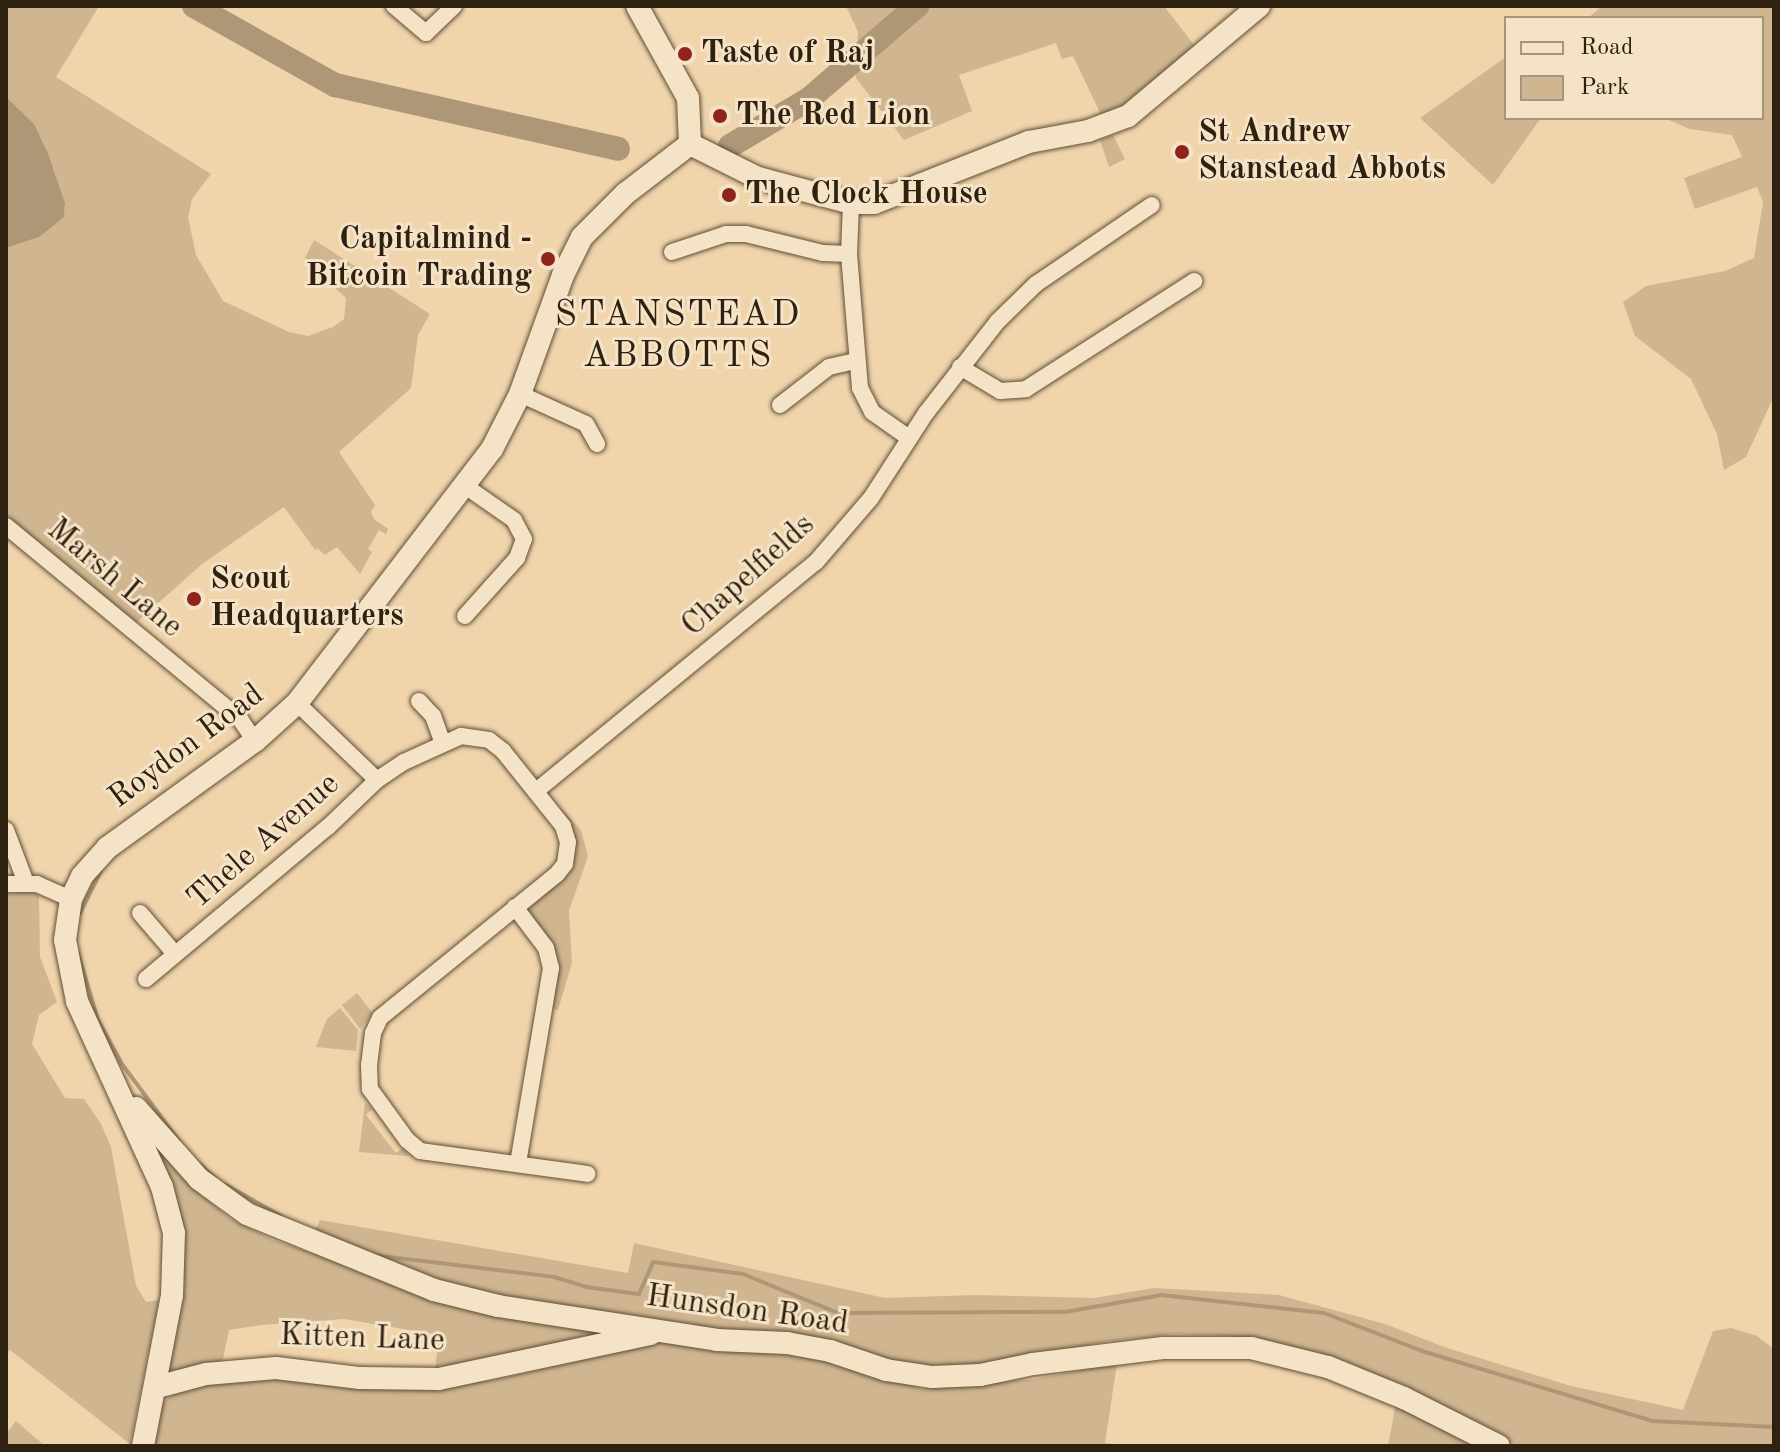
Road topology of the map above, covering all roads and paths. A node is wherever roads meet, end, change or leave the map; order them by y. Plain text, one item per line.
1 (394, 6) edge
2 (454, 6) edge
3 (637, 6) edge
4 (1259, 6) edge
5 (690, 144) junction
6 (851, 203) junction
7 (1152, 205) dead end
8 (672, 252) dead end
9 (849, 254) junction
10 (1194, 281) dead end
11 (856, 361) junction
12 (960, 367) junction
13 (520, 394) junction
14 (780, 405) dead end
15 (909, 438) junction
16 (597, 444) dead end
17 (465, 486) junction
18 (6, 526) edge
19 (465, 616) dead end
20 (419, 701) dead end
21 (297, 703) junction
22 (255, 741) junction
23 (443, 743) junction
24 (377, 780) junction
25 (536, 791) junction
26 (6, 830) edge
27 (26, 883) junction
28 (6, 884) edge
29 (71, 899) junction
30 (515, 907) junction
31 (140, 913) dead end
32 (175, 954) junction
33 (146, 979) dead end
34 (123, 1097) junction
35 (518, 1164) junction
36 (587, 1174) dead end
37 (658, 1331) junction
38 (157, 1387) junction
39 (143, 1446) edge
40 (1499, 1446) edge

1 - 2 street
3 - 5 main road
4 - 6 main road
5 - 6 main road
5 - 13 main road, Roydon Road
6 - 9 street
7 - 12 street, Chapelfields
8 - 9 street
9 - 11 street
10 - 12 street
11 - 14 street
11 - 15 street
12 - 15 street, Chapelfields
13 - 16 street
13 - 17 main road, Roydon Road
15 - 25 street, Chapelfields
17 - 19 street
17 - 21 main road, Roydon Road
18 - 22 street, Marsh Lane
20 - 23 street
21 - 22 main road, Roydon Road
21 - 24 street, Thele Avenue
22 - 29 main road, Roydon Road
23 - 24 street
23 - 25 street
24 - 32 street, Thele Avenue
25 - 30 street
26 - 27 street
27 - 28 street
27 - 29 street
29 - 34 main road, Roydon Road
30 - 35 street
30 - 35 street
31 - 32 street, Thele Avenue
32 - 33 street, Thele Avenue
34 - 37 main road, Hunsdon Road
34 - 38 main road, Roydon Road
35 - 36 street
37 - 38 main road, Kitten Lane
37 - 40 main road, Hunsdon Road
38 - 39 main road, Roydon Road

